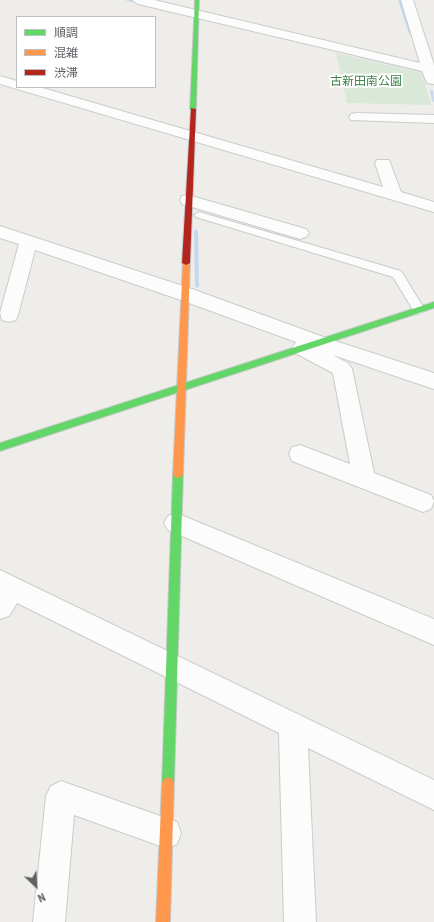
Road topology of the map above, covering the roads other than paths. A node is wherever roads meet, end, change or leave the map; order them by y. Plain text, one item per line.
1 (138, 0) edge
2 (197, 0) edge
3 (407, 0) edge
4 (196, 14) junction
5 (431, 70) edge
6 (0, 80) edge
7 (16, 85) edge
8 (434, 85) edge
9 (27, 88) edge
10 (356, 117) dead end
11 (434, 120) edge
12 (191, 136) junction
13 (384, 163) dead end
14 (394, 195) junction
15 (188, 200) junction
16 (434, 207) edge
17 (199, 215) dead end
18 (0, 232) edge
19 (300, 233) dead end
20 (28, 242) junction
21 (185, 294) junction
22 (434, 305) edge
23 (419, 310) junction
24 (9, 315) dead end
25 (310, 345) junction
26 (434, 381) edge
27 (181, 387) junction
28 (0, 447) edge
29 (300, 454) dead end
30 (364, 479) junction
31 (423, 502) dead end
32 (183, 525) junction
33 (4, 592) edge
34 (434, 632) edge
35 (171, 668) junction
36 (294, 727) junction
37 (434, 795) edge
38 (166, 833) junction
39 (49, 922) edge
40 (163, 922) edge
41 (300, 922) edge

1 - 4 street
2 - 4 street
3 - 5 street
4 - 5 street
4 - 12 street
5 - 8 street
6 - 7 street
9 - 12 street
10 - 11 street
12 - 14 street
12 - 15 street
13 - 14 street
14 - 16 street
15 - 19 street
15 - 21 street
17 - 23 lane
18 - 20 street
20 - 21 street
20 - 24 street
21 - 25 street
21 - 27 street
22 - 23 street
23 - 25 street
25 - 26 street
25 - 27 street
25 - 30 street
27 - 28 street
27 - 32 street
29 - 30 street
30 - 31 street
32 - 34 street
32 - 35 street
33 - 35 street
35 - 36 street
35 - 38 street
36 - 37 street
36 - 41 street
38 - 39 street
38 - 40 street

